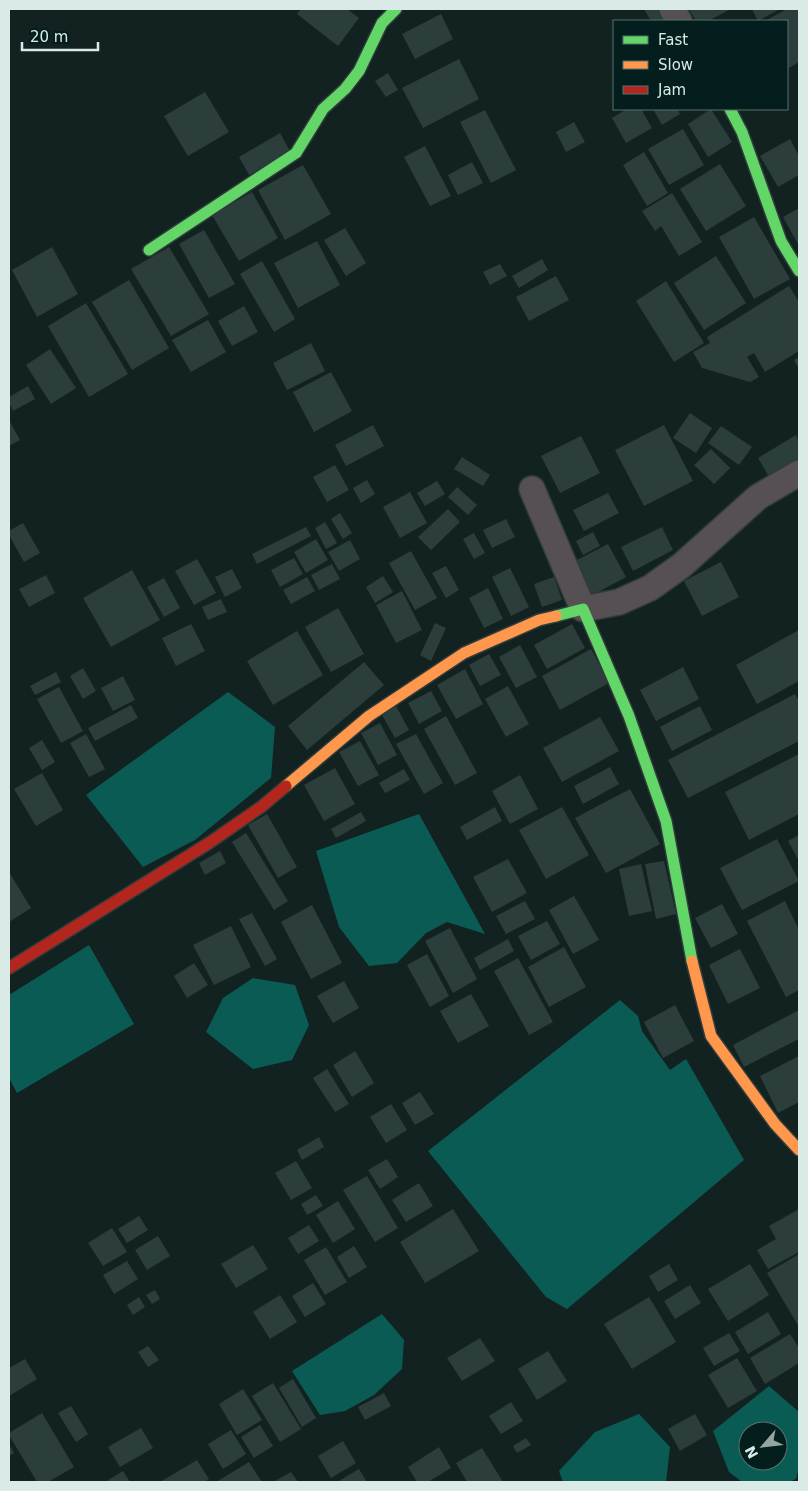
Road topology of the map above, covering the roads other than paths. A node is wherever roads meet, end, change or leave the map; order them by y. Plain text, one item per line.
1 (396, 9) edge
2 (672, 9) edge
3 (678, 20) edge
4 (731, 110) edge
5 (149, 250) dead end
6 (799, 272) edge
7 (799, 473) edge
8 (532, 489) dead end
9 (583, 609) junction
10 (9, 968) edge
11 (799, 1150) edge

1 - 5 street
2 - 3 street
4 - 6 street
7 - 9 street
8 - 9 street
9 - 10 street
9 - 11 street

